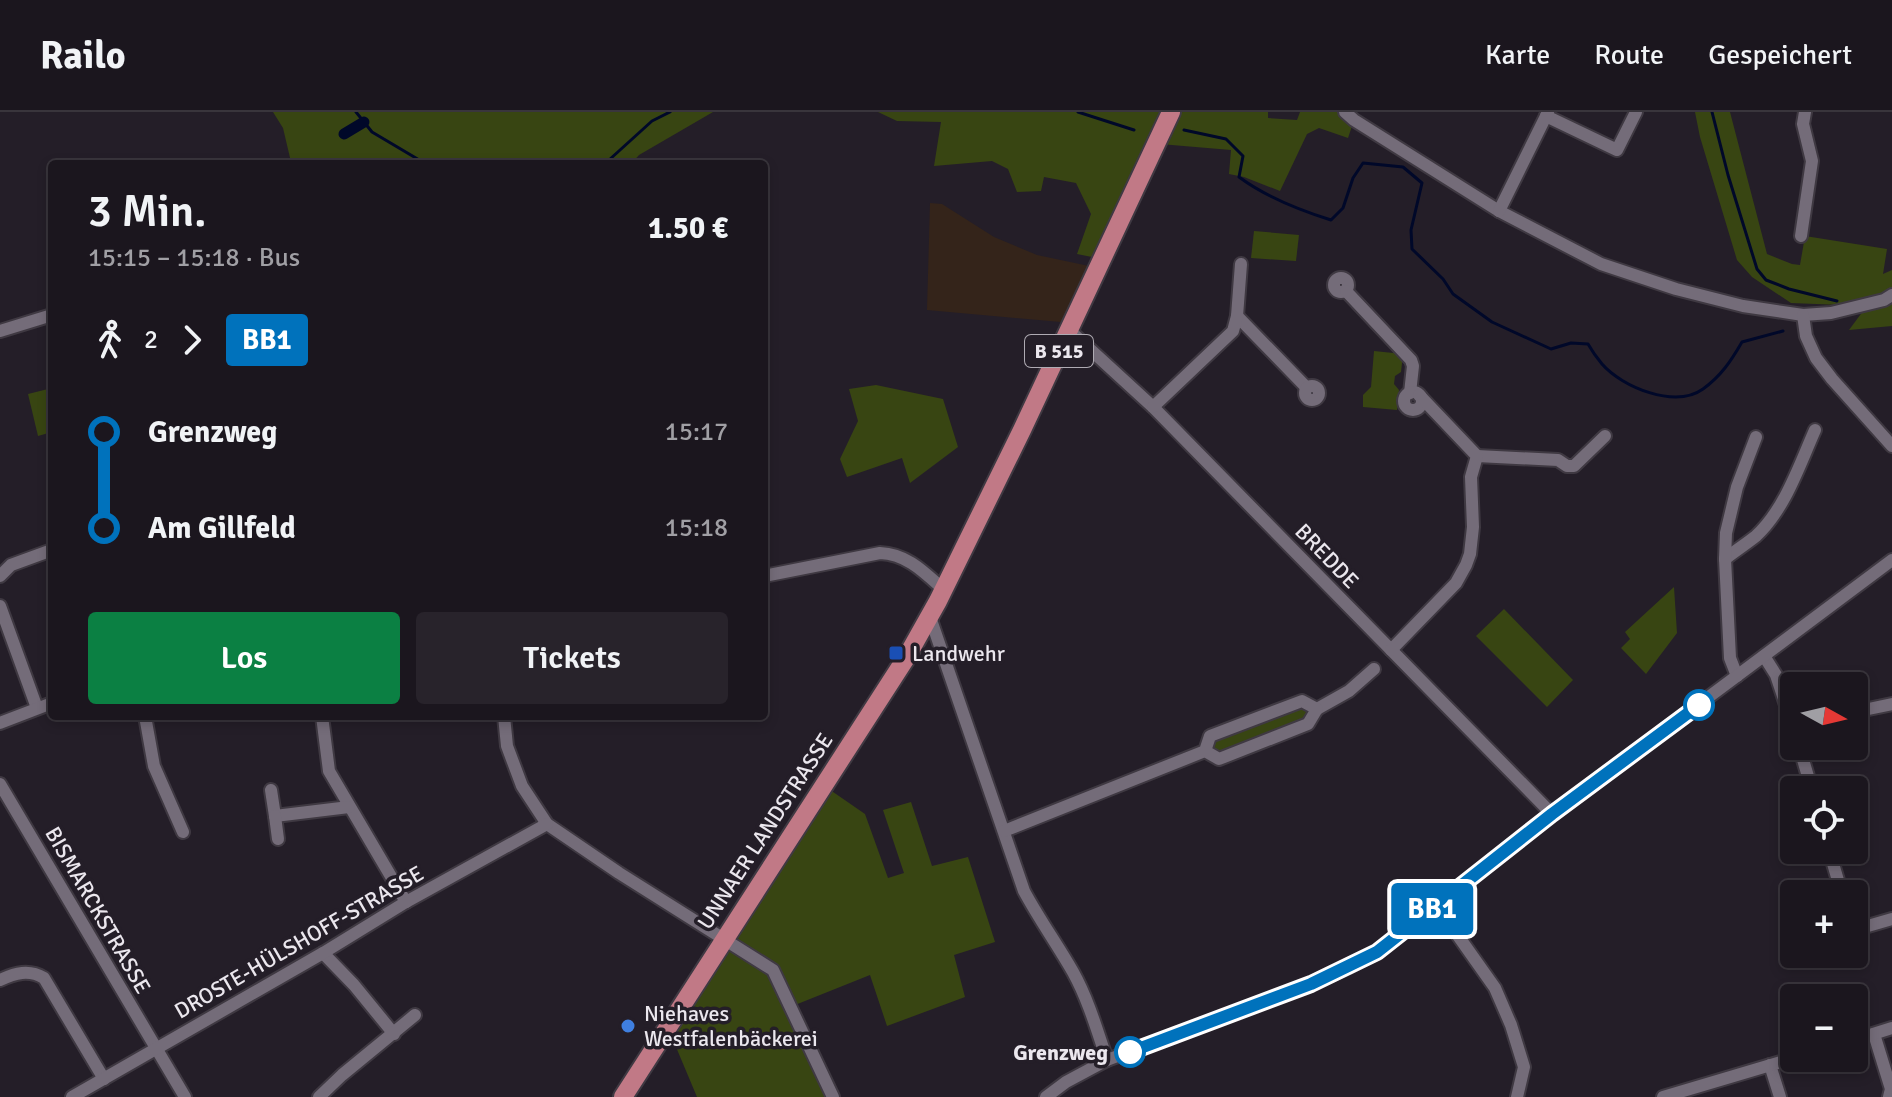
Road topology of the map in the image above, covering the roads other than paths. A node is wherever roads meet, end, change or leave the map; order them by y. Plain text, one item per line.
1 (1171, 112) edge
2 (1345, 112) edge
3 (1636, 112) edge
4 (1805, 112) edge
5 (1547, 114) edge
6 (1499, 211) junction
7 (1801, 236) dead end
8 (1241, 264) dead end
9 (1346, 291) dead end
10 (1892, 295) edge
11 (1803, 315) junction
12 (48, 316) edge
13 (1237, 316) junction
14 (1069, 330) junction
15 (0, 331) edge
16 (1307, 388) dead end
17 (1153, 407) junction
18 (1815, 430) dead end
19 (1605, 436) dead end
20 (1756, 437) dead end
21 (1892, 446) edge
22 (1477, 456) junction
23 (48, 551) edge
24 (1725, 559) junction
25 (1892, 560) edge
26 (768, 575) edge
27 (0, 576) edge
28 (943, 589) junction
29 (0, 606) edge
30 (930, 617) junction
31 (1391, 650) junction
32 (1764, 656) junction
33 (1374, 669) dead end
34 (1737, 676) junction
35 (1780, 686) edge
36 (48, 704) edge
37 (1892, 704) edge
38 (37, 708) junction
39 (1317, 709) junction
40 (1868, 709) edge
41 (146, 720) edge
42 (323, 720) edge
43 (504, 720) edge
44 (0, 723) edge
45 (1205, 751) junction
46 (0, 784) edge
47 (271, 790) dead end
48 (349, 807) junction
49 (1552, 814) junction
50 (275, 816) junction
51 (547, 824) junction
52 (1004, 831) junction
53 (183, 832) dead end
54 (278, 839) dead end
55 (406, 902) junction
56 (1437, 906) junction
57 (1892, 919) edge
58 (1868, 926) edge
59 (724, 938) junction
60 (323, 953) junction
61 (0, 980) edge
62 (415, 1015) dead end
63 (1892, 1028) edge
64 (394, 1034) junction
65 (1874, 1034) junction
66 (1868, 1036) edge
67 (156, 1049) junction
68 (1107, 1060) junction
69 (1780, 1062) edge
70 (1770, 1065) junction
71 (104, 1079) junction
72 (72, 1097) edge
73 (185, 1097) edge
74 (319, 1097) edge
75 (623, 1097) edge
76 (833, 1097) edge
77 (1046, 1097) edge
78 (1517, 1097) edge
79 (1663, 1097) edge
80 (1780, 1097) edge
81 (1889, 1097) edge

1 - 14 main road, B 515
2 - 6 street
3 - 5 street
4 - 7 street
5 - 6 street
6 - 11 street
8 - 13 street
9 - 22 street
10 - 11 street
11 - 21 street
12 - 15 street
13 - 16 street
13 - 17 street
14 - 17 street, BREDDE
14 - 28 main road, B 515
17 - 31 street, BREDDE
18 - 24 street
19 - 22 street
20 - 24 street
22 - 31 street
23 - 27 street
24 - 34 street
25 - 32 street
26 - 28 street
28 - 30 main road, UNNAER LANDSTRASSE / B 515
29 - 38 street
30 - 52 street
30 - 59 main road, UNNAER LANDSTRASSE / B 515
31 - 49 street, BREDDE
32 - 34 street
32 - 35 street
33 - 39 street
34 - 49 street
36 - 38 street
37 - 40 street
38 - 44 street
39 - 45 street
39 - 45 street
41 - 53 street
42 - 48 street
43 - 51 street
45 - 52 street
46 - 67 street, BISMARCKSTRASSE
47 - 50 street
48 - 50 street
48 - 55 street
49 - 56 street
50 - 54 street
51 - 55 street, DROSTE-HÜLSHOFF-STRASSE
51 - 59 street
52 - 68 street
55 - 60 street, DROSTE-HÜLSHOFF-STRASSE
56 - 68 street
56 - 78 street
57 - 58 street
59 - 75 main road, UNNAER LANDSTRASSE / B 515
59 - 76 street
60 - 64 street
60 - 67 street, DROSTE-HÜLSHOFF-STRASSE
61 - 71 street
62 - 64 street
63 - 65 street
64 - 74 street
65 - 66 street
65 - 81 street
67 - 71 street, DROSTE-HÜLSHOFF-STRASSE
67 - 73 street, BISMARCKSTRASSE
68 - 77 street
69 - 70 street
70 - 79 street
70 - 80 street
71 - 72 street, DROSTE-HÜLSHOFF-STRASSE

